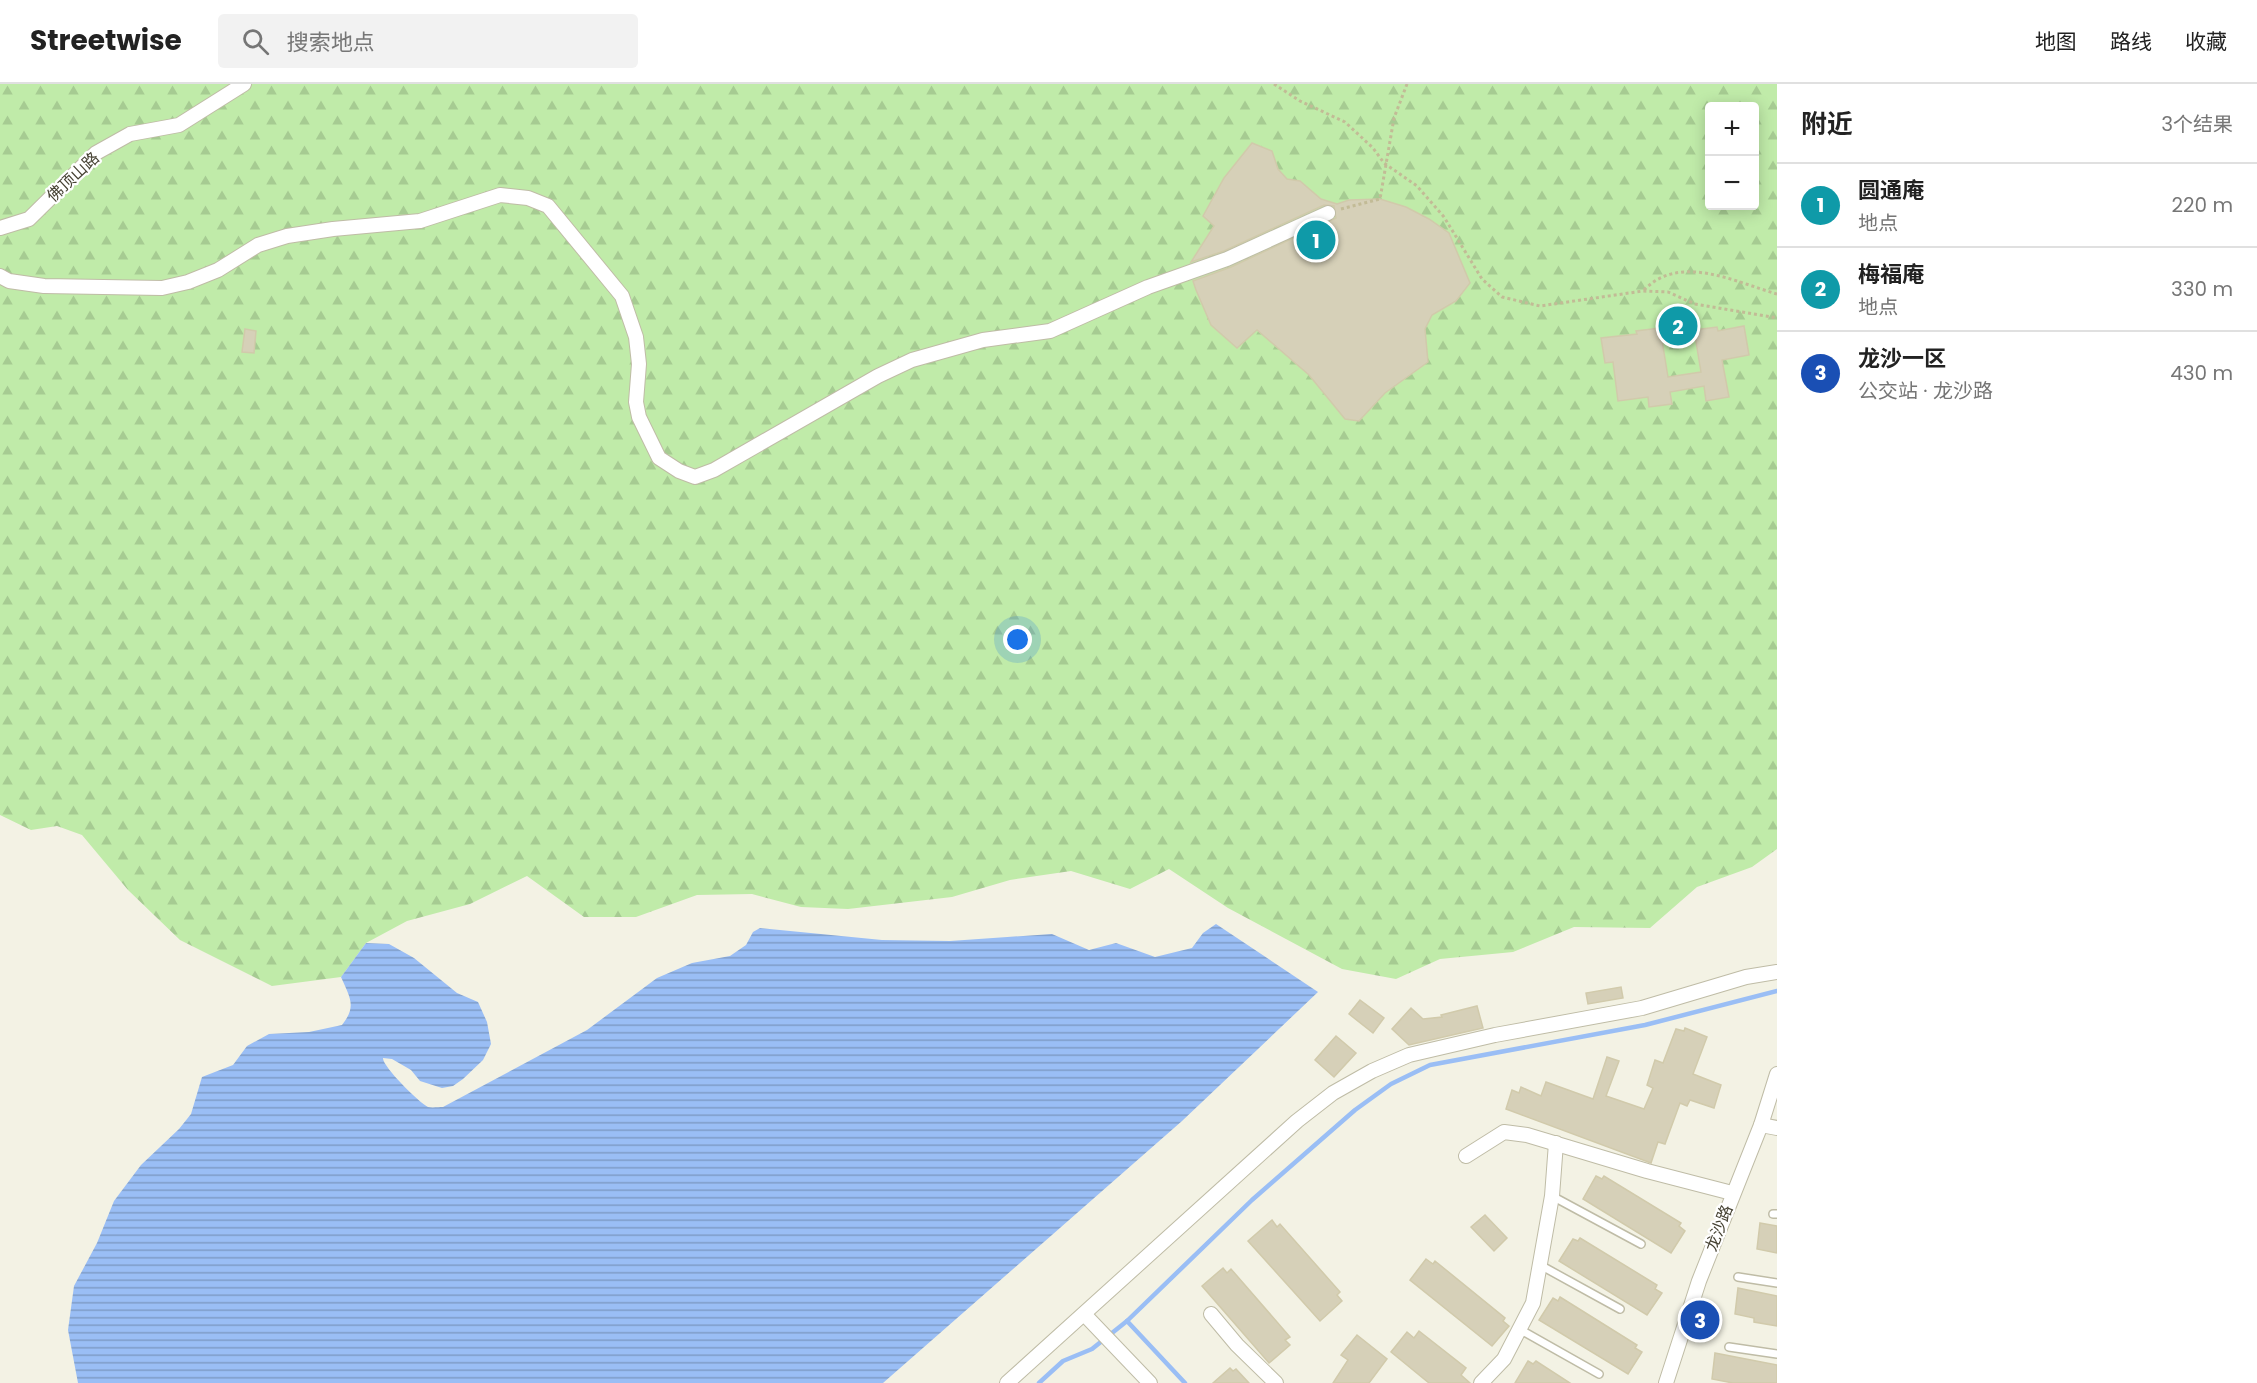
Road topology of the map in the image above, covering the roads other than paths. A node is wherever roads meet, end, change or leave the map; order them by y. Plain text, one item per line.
1 (244, 84) edge
2 (1328, 213) road end
3 (0, 228) edge
4 (0, 276) edge
5 (1777, 972) edge
6 (1777, 1074) edge
7 (1761, 1125) junction
8 (1777, 1128) edge
9 (1556, 1143) junction
10 (1466, 1156) dead end
11 (1732, 1193) junction
12 (1552, 1196) junction
13 (1641, 1244) dead end
14 (1538, 1264) junction
15 (1738, 1277) dead end
16 (1777, 1283) edge
17 (1620, 1309) dead end
18 (1084, 1314) junction
19 (1211, 1314) dead end
20 (1519, 1329) junction
21 (1730, 1347) dead end
22 (1777, 1354) edge
23 (1599, 1374) dead end
24 (1007, 1383) edge
25 (1150, 1383) edge
26 (1276, 1383) edge
27 (1482, 1383) edge
28 (1666, 1383) edge

1 - 3 street, 佛顶山路
2 - 4 street
5 - 18 street
6 - 7 street, 龙沙路
7 - 8 street
7 - 11 street, 龙沙路
9 - 10 street
9 - 11 street
9 - 12 street
11 - 28 street, 龙沙路
12 - 13 lane
12 - 14 street
14 - 17 lane
14 - 20 street
15 - 16 lane
18 - 24 street
18 - 25 street
19 - 26 street
20 - 23 lane
20 - 27 street
21 - 22 lane

